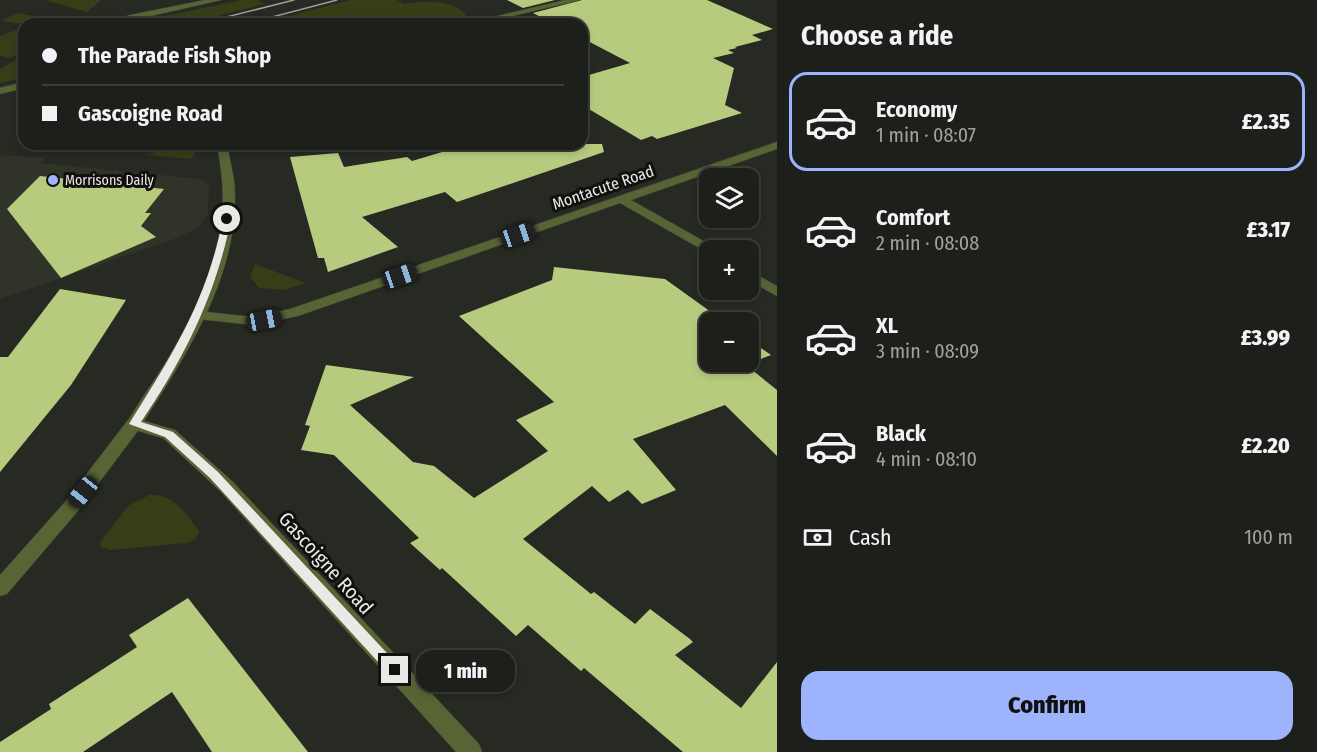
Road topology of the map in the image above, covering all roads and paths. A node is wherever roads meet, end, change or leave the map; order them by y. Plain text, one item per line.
1 (217, 0) edge
2 (576, 0) edge
3 (127, 18) edge
4 (495, 18) edge
5 (18, 86) edge
6 (0, 91) edge
7 (777, 145) edge
8 (223, 150) edge
9 (621, 199) junction
10 (699, 244) edge
11 (759, 281) edge
12 (777, 292) edge
13 (198, 315) junction
14 (134, 424) junction
15 (0, 588) edge
16 (471, 752) edge

1 - 3 street
2 - 4 street
5 - 6 street
7 - 9 street, Montacute Road
8 - 13 street
9 - 10 street
9 - 13 street, Montacute Road
11 - 12 street
13 - 14 street
14 - 15 street
14 - 16 street, Gascoigne Road

